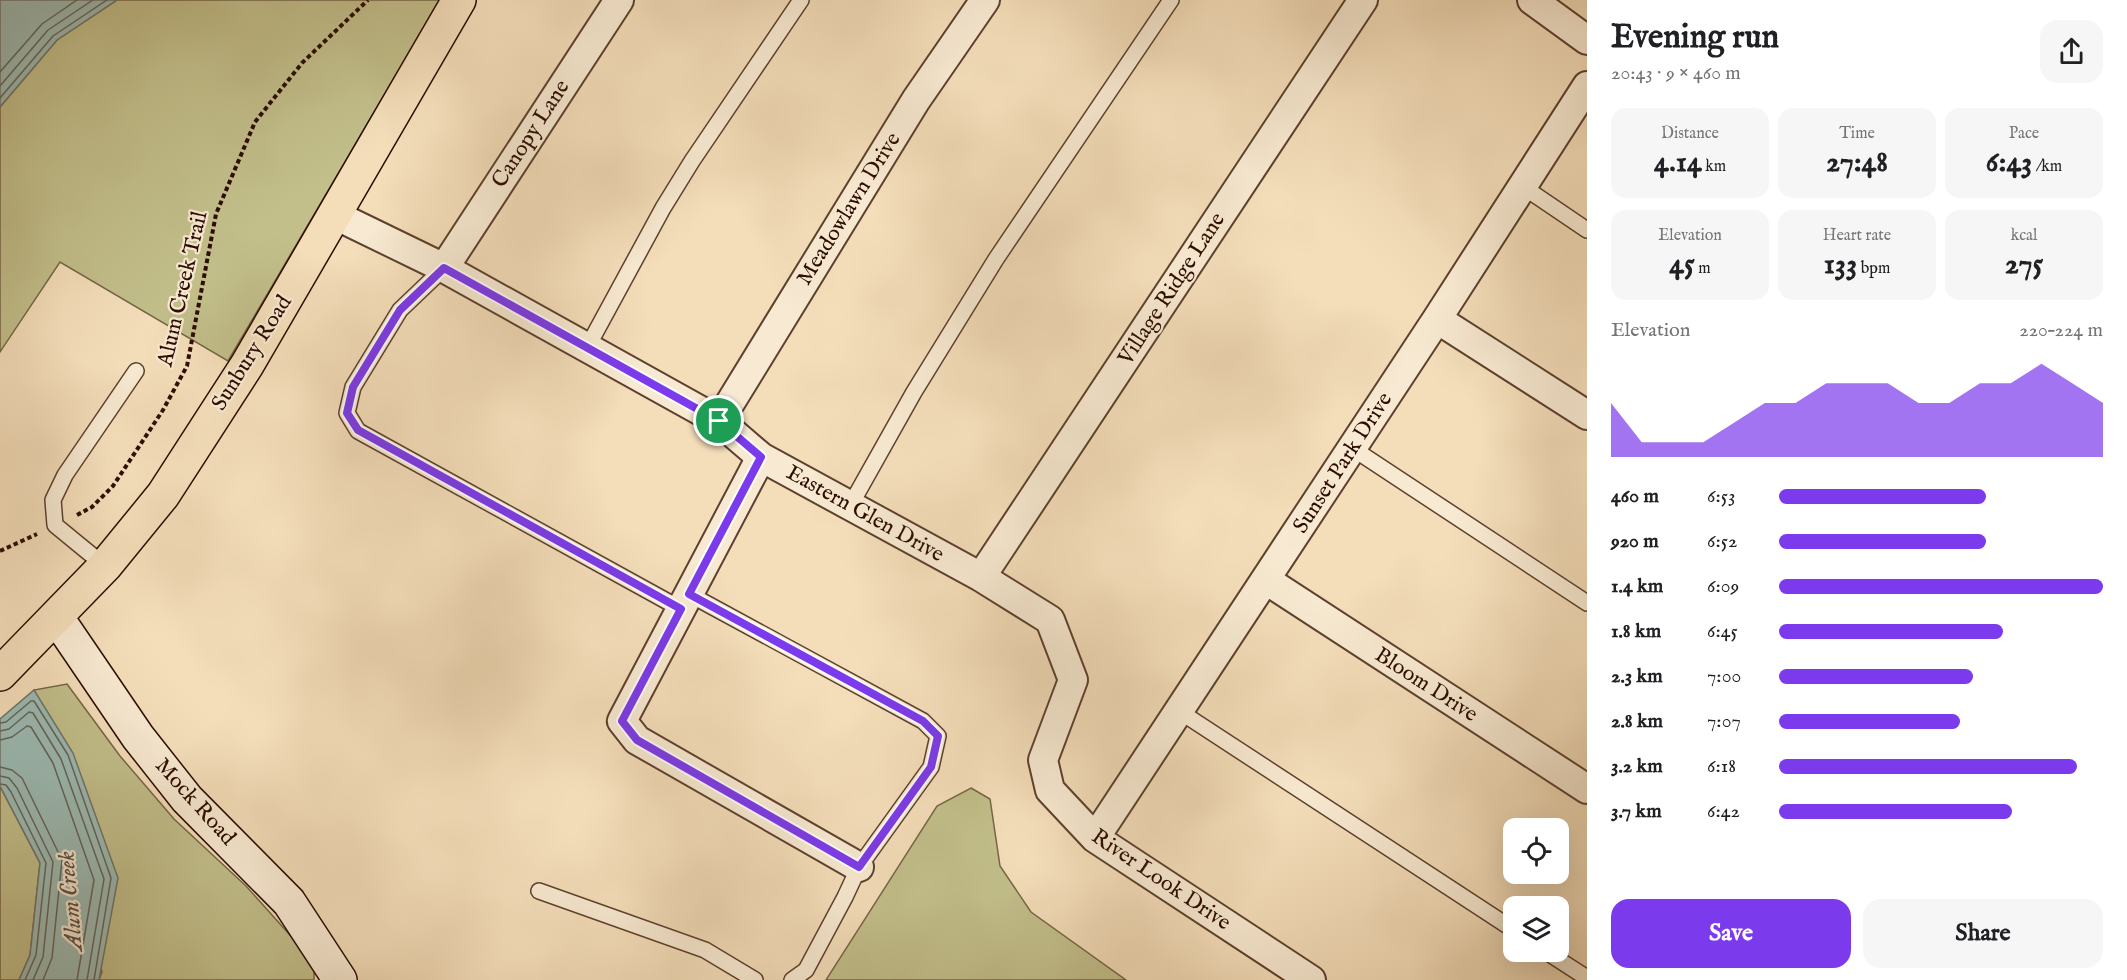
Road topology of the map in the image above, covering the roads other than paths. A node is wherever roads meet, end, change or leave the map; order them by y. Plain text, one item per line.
1 (459, 0) edge
2 (619, 0) edge
3 (801, 0) edge
4 (985, 0) edge
5 (1171, 0) edge
6 (1363, 0) edge
7 (1532, 0) edge
8 (1587, 40) edge
9 (1587, 86) edge
10 (1522, 186) junction
11 (335, 214) junction
12 (1587, 230) edge
13 (444, 268) junction
14 (1437, 319) junction
15 (586, 348) junction
16 (136, 371) dead end
17 (1587, 416) edge
18 (719, 421) junction
19 (1352, 448) junction
20 (761, 457) junction
21 (850, 506) junction
22 (105, 566) junction
23 (981, 577) junction
24 (1266, 580) junction
25 (685, 601) junction
26 (1587, 603) edge
27 (1050, 620) joint
28 (48, 627) junction
29 (0, 674) edge
30 (1179, 711) junction
31 (1587, 789) edge
32 (1095, 838) junction
33 (859, 867) junction
34 (539, 891) dead end
35 (1503, 923) edge
36 (1562, 962) edge
37 (1587, 978) edge
38 (340, 980) edge
39 (755, 980) edge
40 (792, 980) edge
41 (1311, 980) edge

1 - 11 main road, Sunbury Road
2 - 13 street, Canopy Lane
3 - 15 lane
4 - 18 street, Meadowlawn Drive
5 - 21 lane
6 - 23 street, Village Ridge Lane
7 - 8 street
9 - 10 street, Sunset Park Drive
10 - 12 lane
10 - 14 street, Sunset Park Drive
11 - 13 street, Eastern Glen Drive
11 - 22 main road, Sunbury Road
13 - 15 street, Eastern Glen Drive
13 - 25 lane
14 - 17 street
14 - 19 street, Sunset Park Drive
15 - 18 street, Eastern Glen Drive
16 - 22 lane
18 - 20 street, Eastern Glen Drive
19 - 24 street, Sunset Park Drive
19 - 26 lane
20 - 21 street, Eastern Glen Drive
20 - 25 street
21 - 23 street, Eastern Glen Drive
22 - 28 main road, Sunbury Road
23 - 27 street, Eastern Glen Drive
24 - 30 street, Sunset Park Drive
24 - 31 street, Bloom Drive
25 - 33 street
25 - 33 lane
27 - 32 street, River Look Drive
28 - 29 main road, Sunbury Road
28 - 38 main road, Mock Road
30 - 32 street, Sunset Park Drive
30 - 35 lane
32 - 41 street, River Look Drive
33 - 40 lane
34 - 39 lane
36 - 37 lane

